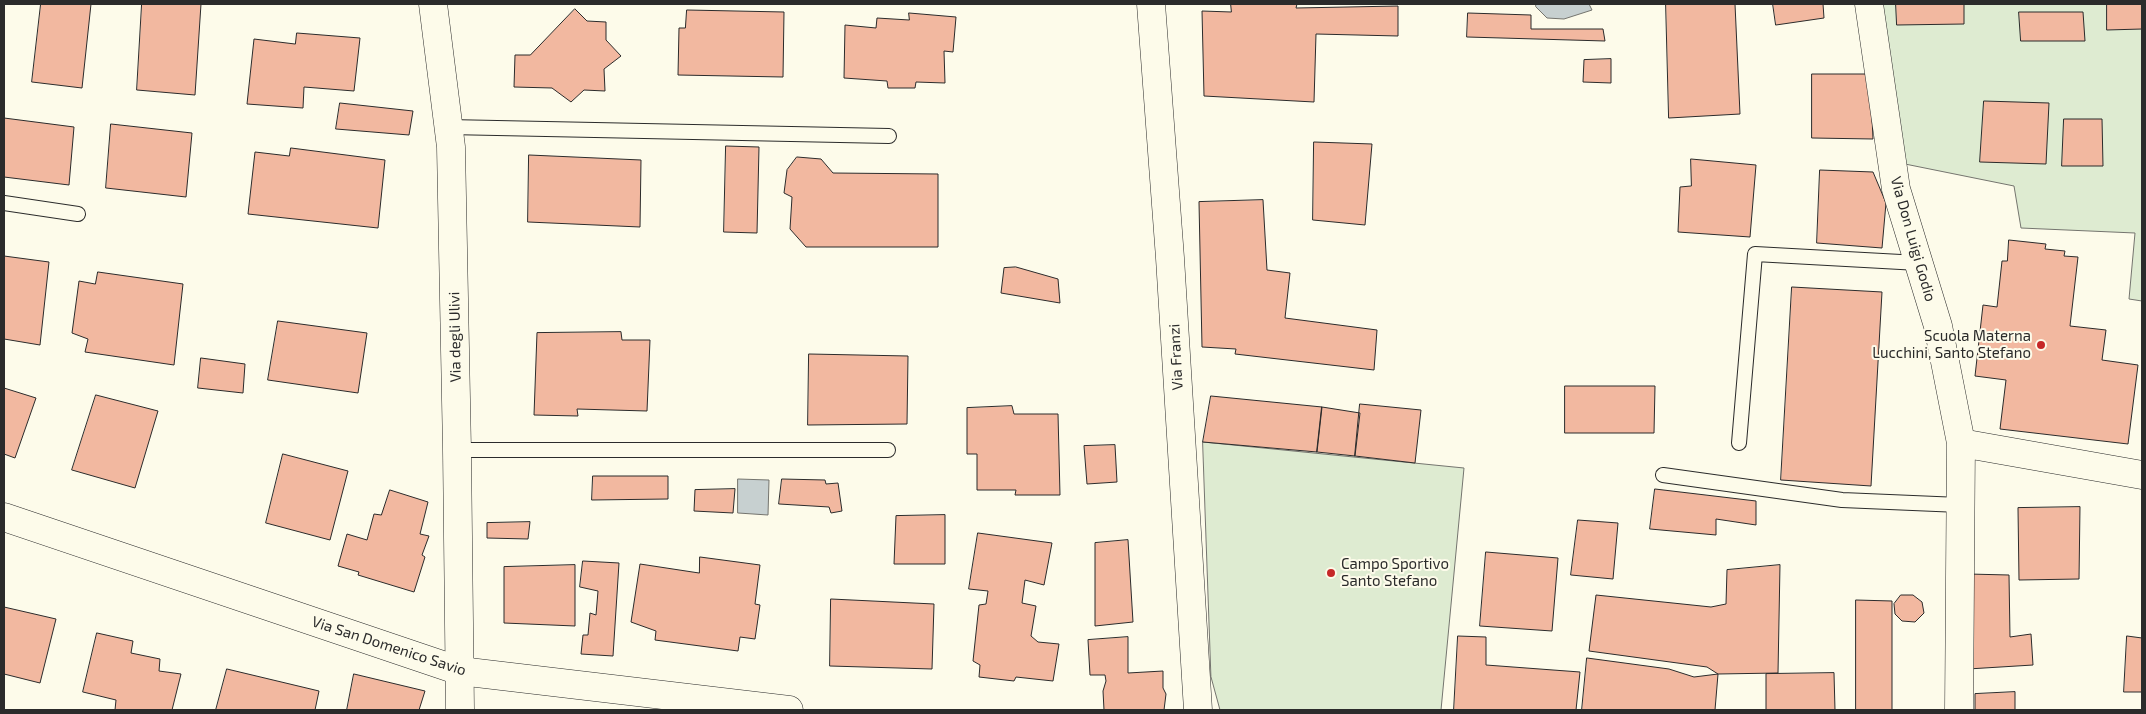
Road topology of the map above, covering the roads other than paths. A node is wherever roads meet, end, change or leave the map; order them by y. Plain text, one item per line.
1 (434, 4) edge
2 (1151, 4) edge
3 (1869, 4) edge
4 (448, 127) junction
5 (889, 136) dead end
6 (4, 203) edge
7 (78, 214) dead end
8 (1919, 263) junction
9 (1739, 443) dead end
10 (1961, 443) junction
11 (457, 450) junction
12 (888, 450) dead end
13 (1663, 475) dead end
14 (2142, 475) edge
15 (1960, 505) junction
16 (4, 517) edge
17 (460, 671) junction
18 (460, 710) edge
19 (789, 710) edge
20 (1198, 710) edge
21 (1959, 710) edge

1 - 4 street, Via degli Ulivi
2 - 20 street, Via Franzi
3 - 8 street, Via Don Luigi Godio
4 - 5 lane
4 - 11 street, Via degli Ulivi
6 - 7 lane
8 - 9 lane
8 - 10 street, Via Don Luigi Godio
10 - 14 street
10 - 15 street, Via Don Luigi Godio
11 - 12 lane
11 - 17 street, Via degli Ulivi
13 - 15 lane
15 - 21 street, Via Don Luigi Godio
16 - 17 street, Via San Domenico Savio
17 - 18 street, Via degli Ulivi
17 - 19 street, Via San Domenico Savio

